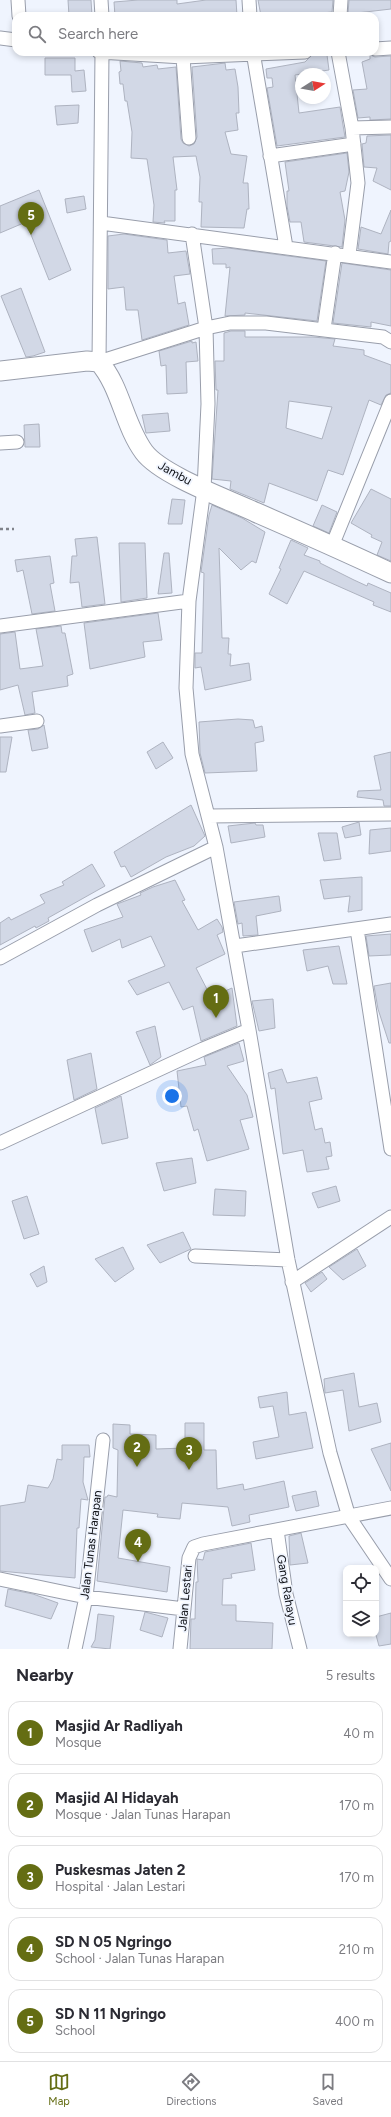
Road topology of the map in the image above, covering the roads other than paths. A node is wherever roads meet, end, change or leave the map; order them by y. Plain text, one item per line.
1 (18, 0) edge
2 (101, 0) edge
3 (249, 0) edge
4 (341, 0) edge
5 (19, 12) edge
6 (102, 12) edge
7 (250, 12) edge
8 (340, 12) edge
9 (0, 38) edge
10 (12, 40) edge
11 (391, 48) edge
12 (379, 49) edge
13 (102, 56) edge
14 (167, 56) edge
15 (200, 56) edge
16 (253, 56) edge
17 (339, 56) edge
18 (183, 57) junction
19 (391, 127) edge
20 (352, 128) junction
21 (189, 138) dead end
22 (354, 144) junction
23 (270, 156) junction
24 (101, 223) junction
25 (192, 234) junction
26 (286, 247) junction
27 (336, 253) junction
28 (349, 255) junction
29 (391, 262) edge
30 (206, 328) junction
31 (324, 329) junction
32 (391, 342) edge
33 (99, 362) junction
34 (0, 371) edge
35 (391, 401) edge
36 (17, 442) dead end
37 (0, 443) edge
38 (204, 489) junction
39 (332, 546) junction
40 (391, 573) edge
41 (189, 601) junction
42 (0, 626) edge
43 (37, 721) dead end
44 (0, 726) edge
45 (391, 814) edge
46 (208, 816) junction
47 (216, 847) junction
48 (391, 924) edge
49 (357, 929) junction
50 (235, 946) junction
51 (0, 958) edge
52 (249, 1030) junction
53 (0, 1143) edge
54 (391, 1149) edge
55 (391, 1217) edge
56 (195, 1256) dead end
57 (288, 1260) junction
58 (292, 1282) junction
59 (103, 1440) dead end
60 (391, 1508) edge
61 (348, 1517) junction
62 (277, 1530) junction
63 (0, 1579) edge
64 (391, 1579) edge
65 (86, 1597) junction
66 (184, 1609) junction
67 (75, 1649) edge
68 (180, 1649) edge
69 (300, 1649) edge

1 - 5 street
2 - 6 street
3 - 7 street
4 - 8 street
9 - 10 street
11 - 12 street
13 - 24 street
14 - 18 street
15 - 18 street
16 - 23 street
17 - 20 street
18 - 21 street
19 - 20 street
20 - 22 street
22 - 23 street
22 - 28 street
23 - 26 street
24 - 25 street
24 - 33 street
25 - 26 street
25 - 30 street
26 - 27 street
27 - 28 street
27 - 31 street
28 - 29 street
30 - 31 street
30 - 33 street
30 - 38 street
31 - 32 street
33 - 34 street
33 - 38 street, Jambu
35 - 39 street
36 - 37 street
38 - 39 street, Jambu
38 - 41 street
39 - 40 street, Jambu
41 - 42 street
41 - 46 street
43 - 44 street
45 - 46 street
46 - 47 street
47 - 50 street
47 - 51 street
48 - 49 street
49 - 50 street
49 - 54 street
50 - 52 street
52 - 53 street
52 - 57 street
55 - 58 street
56 - 57 street
57 - 58 street
58 - 61 street
59 - 65 street, Jalan Tunas Harapan
60 - 61 street
61 - 62 street
61 - 64 street
62 - 66 street, Jalan Lestari
62 - 69 street, Gang Rahayu
63 - 65 street
65 - 66 street
65 - 67 street, Jalan Tunas Harapan
66 - 68 street, Jalan Lestari

